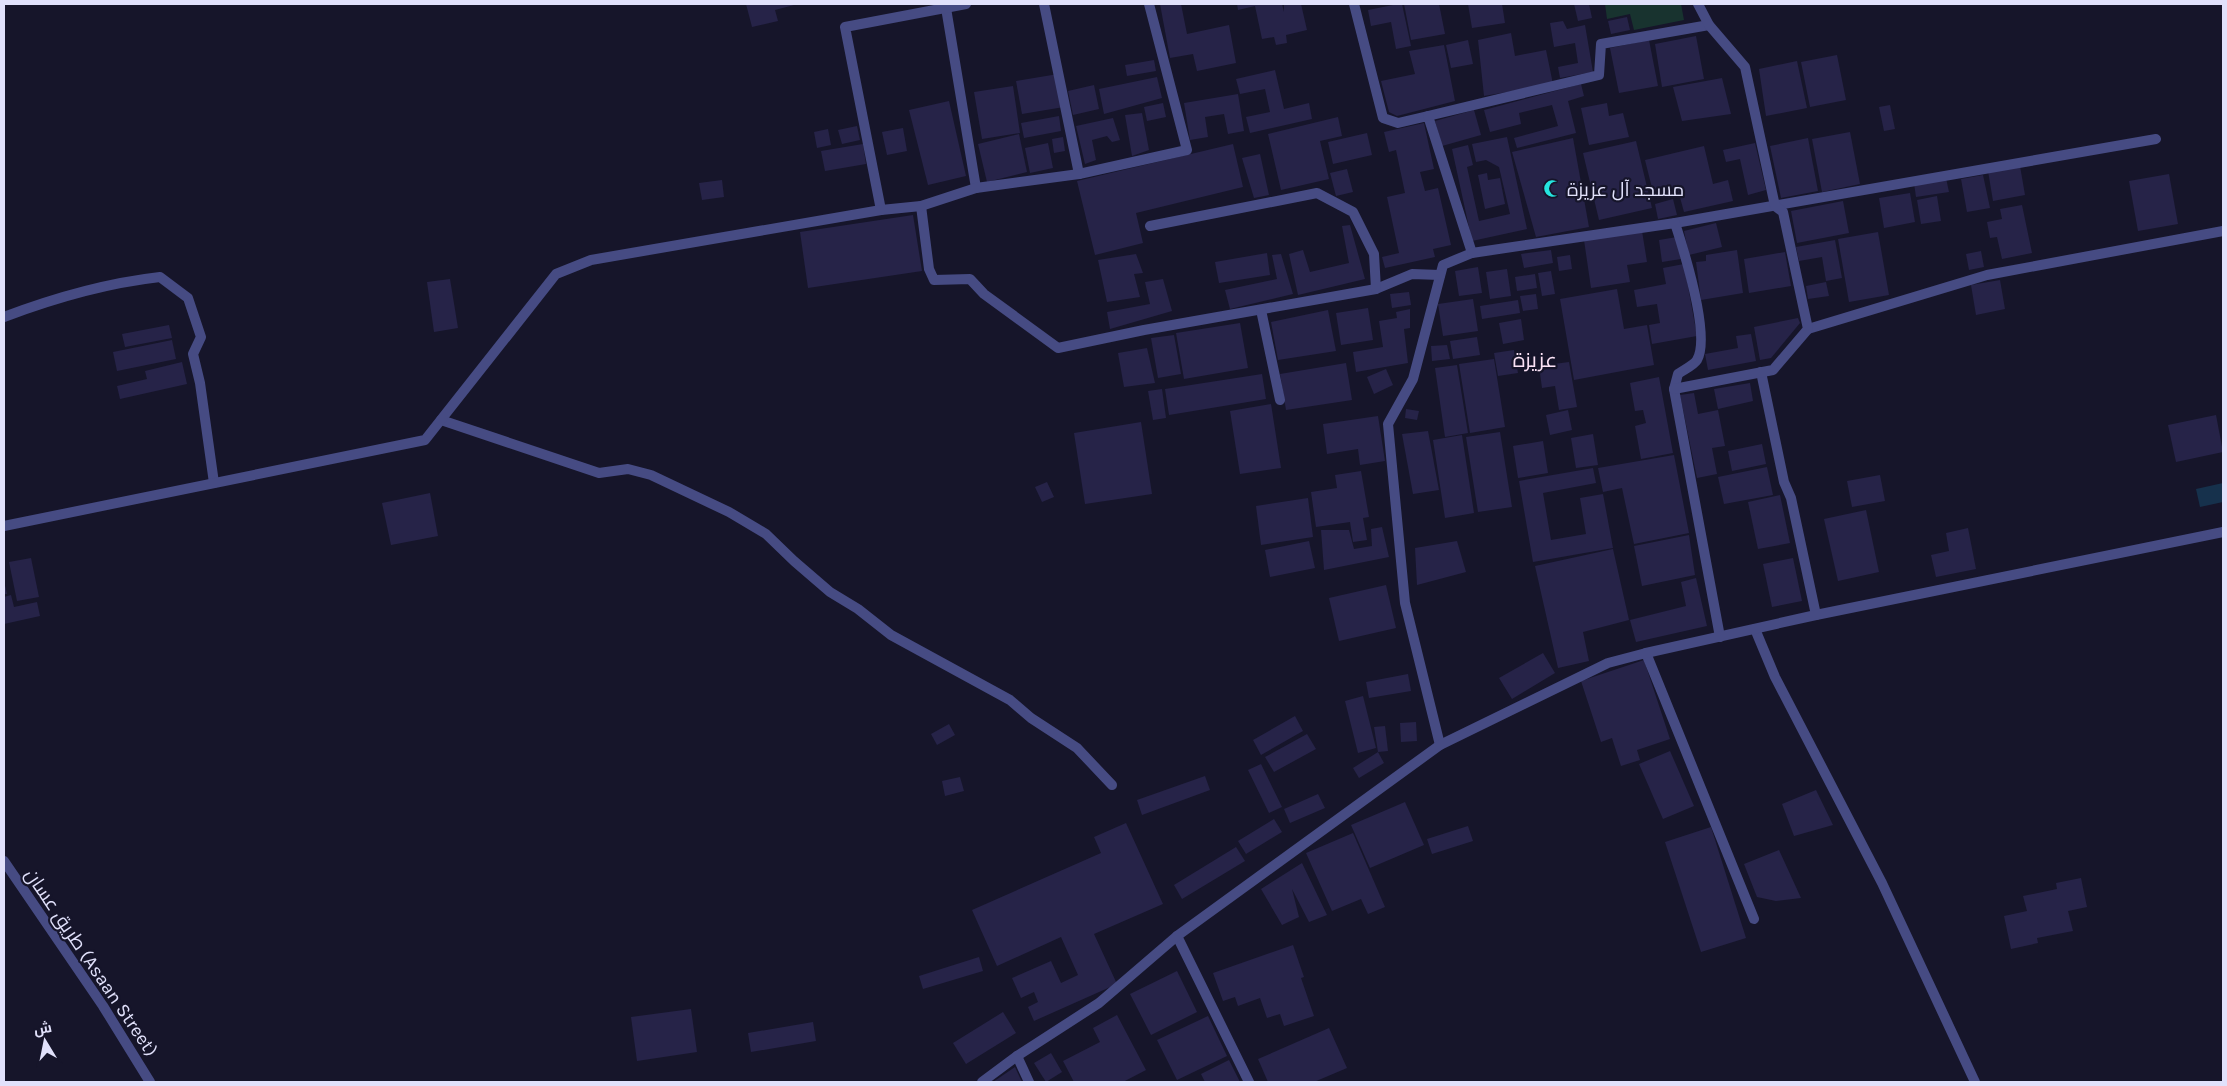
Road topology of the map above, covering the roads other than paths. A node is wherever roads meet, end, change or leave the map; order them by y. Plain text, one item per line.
1 (966, 4) edge
2 (1044, 4) edge
3 (1150, 4) edge
4 (1354, 4) edge
5 (1698, 4) edge
6 (946, 8) junction
7 (1709, 25) junction
8 (1428, 116) junction
9 (2156, 139) dead end
10 (1079, 174) junction
11 (976, 188) junction
12 (921, 206) junction
13 (1775, 206) junction
14 (881, 210) junction
15 (1675, 224) junction
16 (1150, 226) dead end
17 (2223, 231) edge
18 (1472, 253) junction
19 (1440, 275) junction
20 (1376, 289) junction
21 (1261, 310) junction
22 (4, 317) edge
23 (1808, 329) junction
24 (1761, 372) junction
25 (1674, 389) junction
26 (1280, 400) dead end
27 (441, 420) junction
28 (214, 483) junction
29 (4, 526) edge
30 (2223, 532) edge
31 (1816, 615) junction
32 (1755, 629) junction
33 (1720, 637) junction
34 (1646, 653) junction
35 (1440, 745) junction
36 (1112, 785) dead end
37 (4, 862) edge
38 (1754, 918) dead end
39 (1177, 936) junction
40 (1017, 1056) junction
41 (150, 1082) edge
42 (982, 1082) edge
43 (1029, 1082) edge
44 (1248, 1082) edge
45 (1975, 1082) edge

1 - 6 street
2 - 10 street
3 - 10 street
4 - 8 street
5 - 7 street
6 - 11 street
6 - 14 street
7 - 8 street
7 - 13 street
8 - 18 street
9 - 13 street
10 - 11 street
11 - 12 street
12 - 14 street
12 - 21 street
13 - 15 street
13 - 23 street
14 - 27 street
15 - 18 street
15 - 25 street
16 - 20 street
17 - 23 street
18 - 19 street
19 - 20 street
19 - 35 street
20 - 21 street
21 - 26 street
22 - 28 street
23 - 24 street
24 - 25 street
24 - 31 street
25 - 33 street
27 - 28 street
27 - 36 street
28 - 29 street
30 - 31 street
31 - 32 street
32 - 33 street
32 - 45 street
33 - 34 street
34 - 35 street
34 - 38 street
35 - 39 street
37 - 41 street, طريق عسان (Asaan Street)
39 - 40 street
39 - 44 street
40 - 42 street
40 - 43 street

